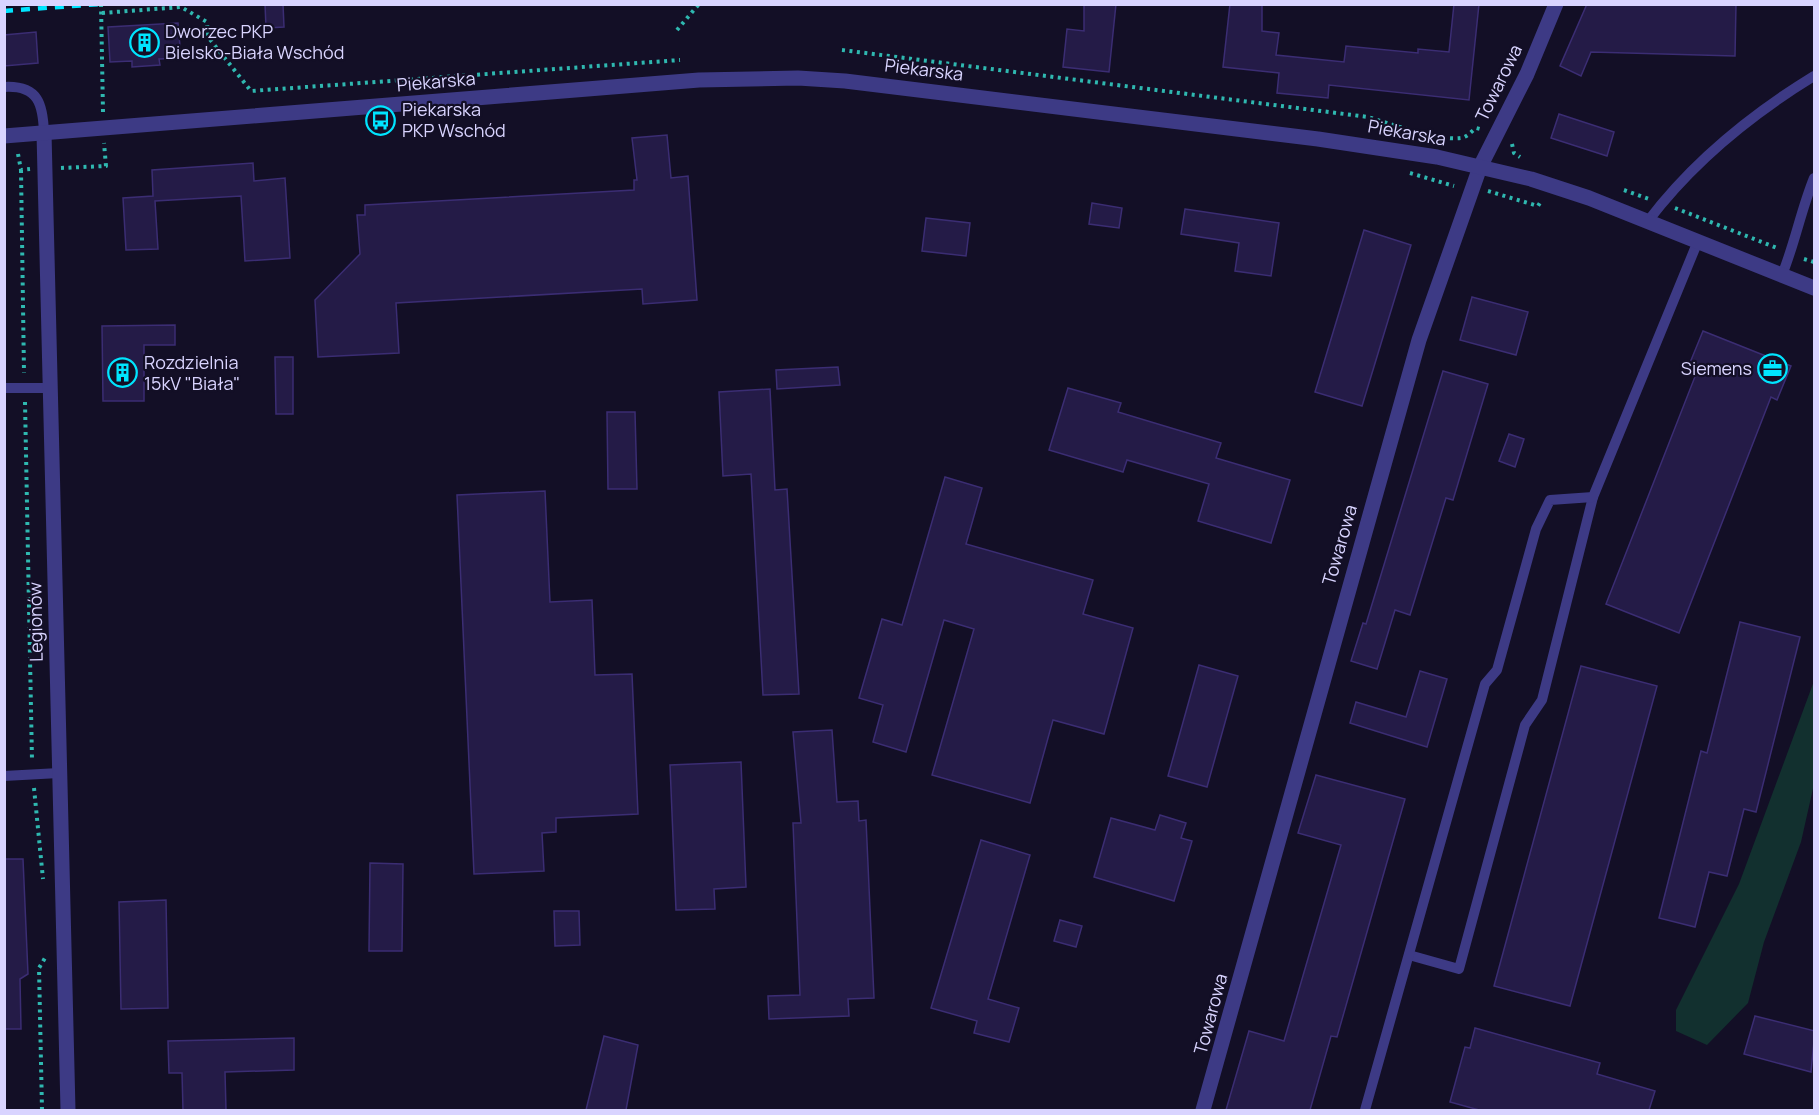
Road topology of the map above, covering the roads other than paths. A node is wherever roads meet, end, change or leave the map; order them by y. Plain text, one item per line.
1 (1556, 4) edge
2 (1815, 76) edge
3 (4, 87) edge
4 (44, 134) junction
5 (4, 136) edge
6 (1480, 167) junction
7 (1815, 178) edge
8 (1648, 221) junction
9 (1698, 241) junction
10 (1782, 274) junction
11 (1815, 288) edge
12 (4, 388) edge
13 (50, 388) junction
14 (1593, 497) junction
15 (59, 773) junction
16 (4, 776) edge
17 (1409, 954) junction
18 (68, 1110) edge
19 (1203, 1110) edge
20 (1365, 1110) edge

1 - 6 street, Towarowa
2 - 8 lane
3 - 4 lane
4 - 5 street, Piekarska
4 - 6 street, Piekarska
4 - 13 street, Legionów
6 - 8 street, Piekarska
6 - 19 street, Towarowa
7 - 10 lane
8 - 9 street, Piekarska
9 - 10 street, Piekarska
9 - 14 lane
10 - 11 street, Piekarska
12 - 13 lane
13 - 15 street, Legionów
14 - 17 lane
14 - 17 lane
15 - 16 lane
15 - 18 street, Legionów
17 - 20 lane

